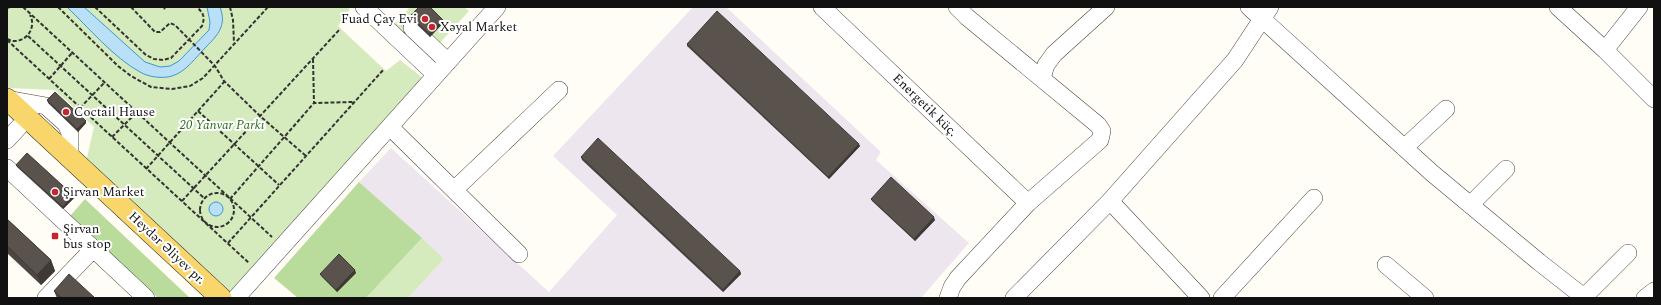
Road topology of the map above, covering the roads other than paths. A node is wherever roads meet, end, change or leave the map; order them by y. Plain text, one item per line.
1 (364, 7) edge
2 (498, 7) edge
3 (822, 7) edge
4 (957, 7) edge
5 (1106, 7) edge
6 (1249, 7) edge
7 (1558, 7) edge
8 (1639, 7) edge
9 (1266, 13) edge
10 (412, 28) dead end
11 (1605, 50) junction
12 (448, 62) junction
13 (436, 75) junction
14 (1042, 78) junction
15 (559, 90) dead end
16 (7, 99) edge
17 (1654, 99) edge
18 (1446, 109) dead end
19 (390, 127) junction
20 (11, 128) edge
21 (1404, 148) junction
22 (7, 168) edge
23 (1506, 169) dead end
24 (454, 190) junction
25 (1314, 198) dead end
26 (1110, 201) junction
27 (1028, 203) junction
28 (1470, 205) junction
29 (93, 249) junction
30 (1628, 253) dead end
31 (519, 254) dead end
32 (1386, 265) dead end
33 (1654, 291) edge
34 (46, 298) edge
35 (146, 298) edge
36 (200, 298) edge
37 (221, 298) edge
38 (236, 298) edge
39 (948, 298) edge
40 (1014, 298) edge
41 (1201, 298) edge
42 (1222, 298) edge
43 (1425, 298) edge
44 (1584, 298) edge
45 (1645, 298) edge

1 - 13 street
2 - 12 street
3 - 27 street, Energetik küç.
4 - 14 street
5 - 14 street
6 - 9 street
7 - 11 street
8 - 11 street
9 - 21 street
9 - 26 street
10 - 12 street
11 - 17 street
12 - 13 street
13 - 19 street
14 - 27 street
15 - 24 street
16 - 37 main road, Heydər Əliyev pr.
18 - 21 street
19 - 24 street
19 - 38 street
20 - 36 main road, Heydər Əliyev pr.
21 - 28 street
22 - 29 street
23 - 28 street
24 - 31 street
25 - 42 street
26 - 40 street
26 - 41 street
27 - 39 street
28 - 44 street
29 - 34 street
29 - 35 street
30 - 44 street
32 - 43 street
33 - 45 street

